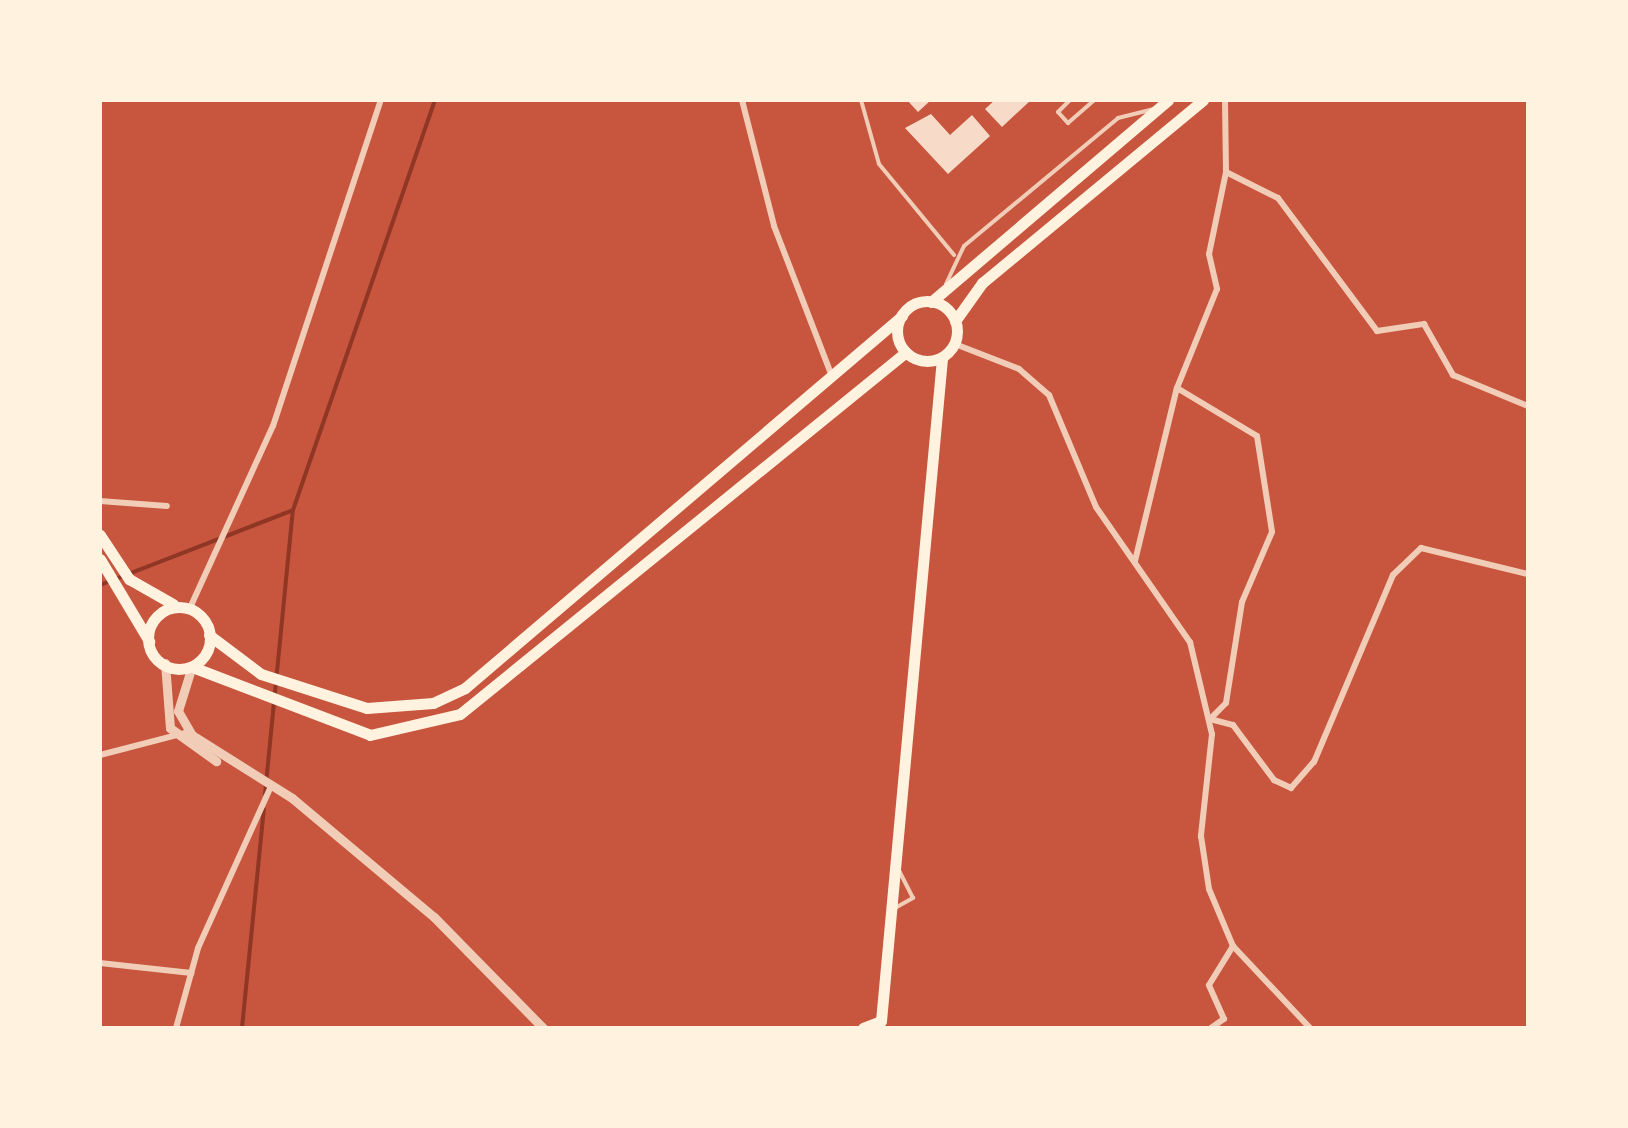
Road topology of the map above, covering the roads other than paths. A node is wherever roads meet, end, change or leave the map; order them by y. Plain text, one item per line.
1 (381, 100) edge
2 (742, 100) edge
3 (862, 100) edge
4 (1070, 100) edge
5 (1094, 100) edge
6 (1203, 100) edge
7 (1226, 100) edge
8 (1163, 104) edge
9 (1226, 172) junction
10 (954, 254) junction
11 (945, 292) junction
12 (931, 302) junction
13 (902, 316) junction
14 (955, 321) junction
15 (955, 344) junction
16 (906, 352) junction
17 (942, 358) junction
18 (833, 381) junction
19 (1177, 388) junction
20 (1528, 406) edge
21 (100, 500) edge
22 (167, 506) dead end
23 (100, 535) edge
24 (100, 559) edge
25 (1135, 561) junction
26 (1528, 574) edge
27 (183, 608) junction
28 (209, 635) junction
29 (151, 646) junction
30 (165, 663) junction
31 (193, 669) junction
32 (1210, 718) junction
33 (185, 736) junction
34 (100, 756) edge
35 (270, 786) junction
36 (890, 854) junction
37 (891, 911) junction
38 (1233, 946) junction
39 (100, 963) edge
40 (192, 973) junction
41 (882, 1025) edge
42 (176, 1028) edge
43 (544, 1028) edge
44 (863, 1028) edge
45 (1211, 1028) edge
46 (1310, 1028) edge

1 - 27 street
2 - 18 street
3 - 10 lane
4 - 5 lane
6 - 14 main road
7 - 9 street
8 - 10 lane
8 - 11 main road
9 - 19 street
9 - 20 street
10 - 11 lane
11 - 12 main road
12 - 13 main road
12 - 14 main road
13 - 16 main road
13 - 18 main road
14 - 15 main road
15 - 17 main road
15 - 25 street
16 - 17 main road
16 - 31 main road
17 - 36 main road
18 - 28 main road
19 - 25 street
19 - 32 street
21 - 22 street
23 - 27 main road
24 - 29 main road
25 - 32 street
26 - 32 street
27 - 28 main road
27 - 29 main road
28 - 31 main road
29 - 30 main road
30 - 31 main road
30 - 33 street
31 - 33 street
32 - 38 street
33 - 34 street
33 - 35 street
35 - 40 street
35 - 43 street
36 - 37 main road
36 - 37 lane
37 - 41 main road
38 - 45 street
38 - 46 street
39 - 40 street
40 - 42 street
41 - 44 main road

